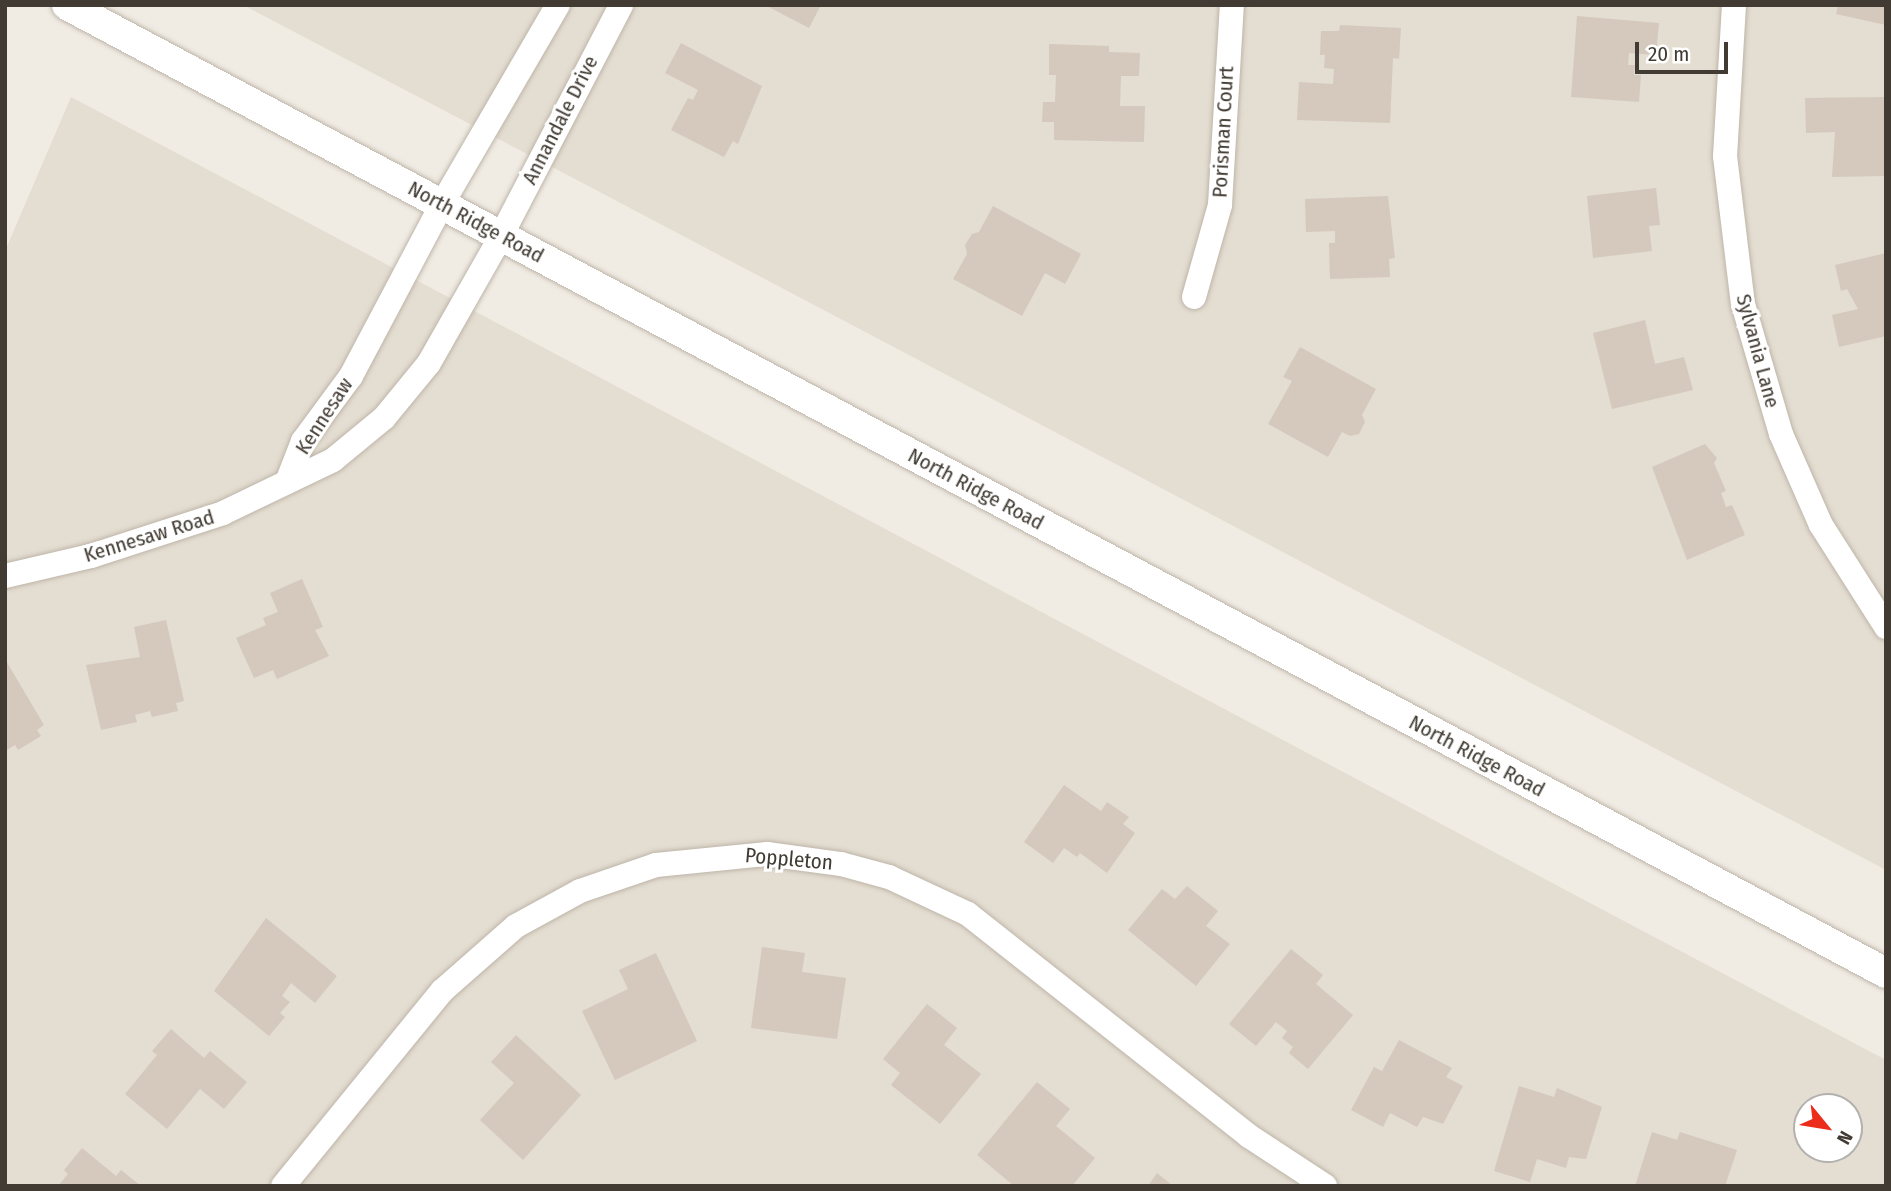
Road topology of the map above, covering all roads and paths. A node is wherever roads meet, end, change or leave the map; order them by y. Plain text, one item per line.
1 (67, 5) edge
2 (558, 5) edge
3 (621, 5) edge
4 (1232, 5) edge
5 (1734, 5) edge
6 (442, 204) junction
7 (501, 236) junction
8 (1194, 297) dead end
9 (287, 482) junction
10 (5, 576) edge
11 (1886, 627) edge
12 (1886, 973) edge
13 (283, 1186) edge
14 (1325, 1186) edge

1 - 6 street, North Ridge Road
2 - 6 street
3 - 7 street, Annandale Drive
4 - 8 street, Porisman Court
5 - 11 street, Sylvania Lane
6 - 7 street, North Ridge Road
6 - 9 street, Kennesaw
7 - 9 street, Kennesaw
7 - 12 street, North Ridge Road
9 - 10 street, Kennesaw Road
13 - 14 street, Poppleton

